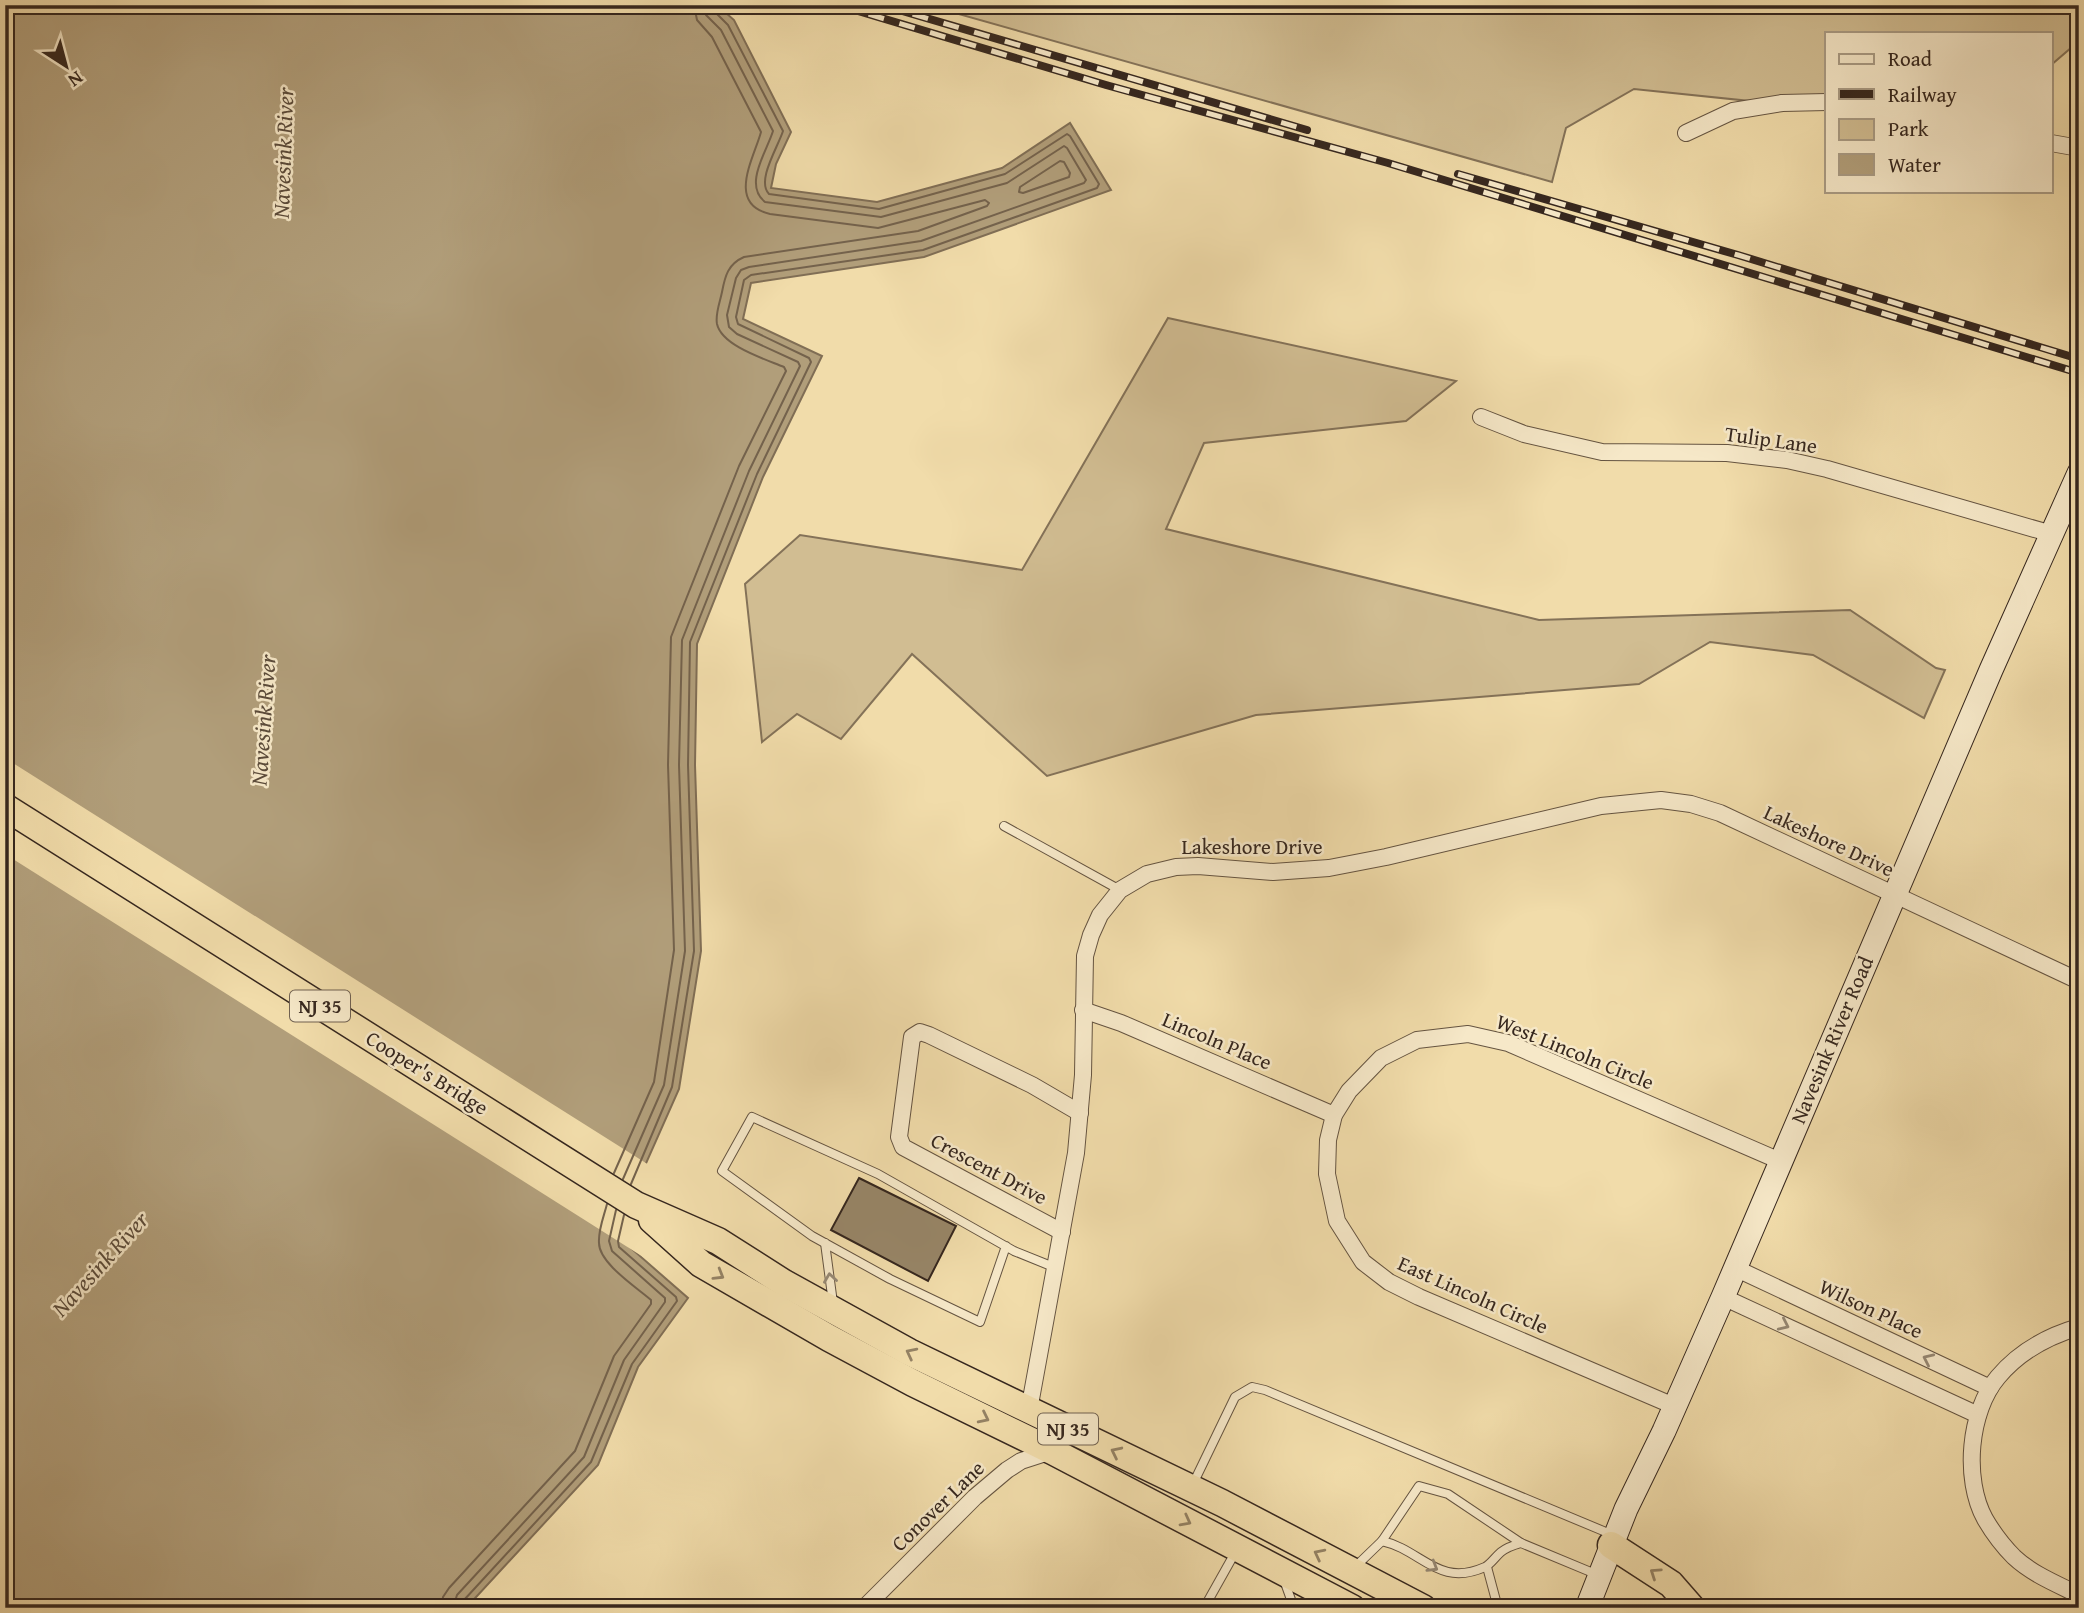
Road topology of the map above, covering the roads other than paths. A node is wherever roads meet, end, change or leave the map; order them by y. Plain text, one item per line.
1 (1825, 102) edge
2 (1686, 133) dead end
3 (2052, 143) edge
4 (2079, 148) edge
5 (1481, 417) dead end
6 (2079, 473) edge
7 (2052, 534) junction
8 (5, 807) edge
9 (1004, 826) dead end
10 (1120, 890) junction
11 (1895, 895) junction
12 (2079, 981) edge
13 (1083, 1010) junction
14 (1080, 1113) junction
15 (1334, 1115) junction
16 (1780, 1161) junction
17 (636, 1205) junction
18 (1062, 1232) junction
19 (825, 1243) junction
20 (1006, 1246) junction
21 (1056, 1268) junction
22 (1735, 1268) junction
23 (1723, 1297) junction
24 (834, 1313) junction
25 (2079, 1327) edge
26 (1990, 1388) junction
27 (1674, 1406) junction
28 (1029, 1410) junction
29 (1978, 1415) junction
30 (1052, 1451) junction
31 (1191, 1489) junction
32 (1613, 1540) junction
33 (1382, 1541) junction
34 (1521, 1543) junction
35 (1238, 1548) junction
36 (1487, 1567) junction
37 (1352, 1570) junction
38 (1281, 1571) junction
39 (1598, 1575) junction
40 (2075, 1593) edge
41 (864, 1608) edge
42 (1204, 1608) edge
43 (1294, 1608) edge
44 (1352, 1608) edge
45 (1423, 1608) edge
46 (1498, 1608) edge
47 (1587, 1608) edge
48 (1692, 1608) edge

1 - 2 street
3 - 4 street
5 - 7 street, Tulip Lane
6 - 7 main road, Navesink River Road
7 - 11 main road, Navesink River Road
8 - 17 highway, Cooper's Bridge / NJ 35
9 - 10 lane
10 - 11 street, Lakeshore Drive
10 - 13 street, Lakeshore Drive
11 - 12 street, Lakeshore Drive
11 - 16 main road, Navesink River Road
13 - 14 street, Lakeshore Drive
13 - 15 street, Lincoln Place
14 - 18 street, Lakeshore Drive
14 - 18 street, Crescent Drive
15 - 16 street, West Lincoln Circle
15 - 27 street, East Lincoln Circle
16 - 22 main road, Navesink River Road
17 - 24 highway, NJ 35
17 -> 30 highway, NJ 35
18 - 21 street, Lakeshore Drive
19 - 20 lane
19 - 20 lane
24 -> 19 lane
20 - 21 lane
21 - 28 street, Lakeshore Drive
22 - 23 main road, Navesink River Road
26 -> 22 street, Wilson Place
23 - 27 main road, Navesink River Road
23 -> 29 street
28 -> 24 highway, NJ 35
25 - 26 street
26 - 29 street
27 - 32 main road, Navesink River Road
31 -> 28 highway, NJ 35
29 - 40 street
30 -> 35 highway, NJ 35
30 - 41 street, Conover Lane
31 - 32 lane
37 -> 31 highway, NJ 35
32 - 39 main road, Navesink River Road
48 -> 32 highway
33 - 34 lane
33 -> 36 lane
33 - 37 lane
34 - 36 lane
34 - 39 lane
35 - 38 highway, NJ 35
35 - 42 lane
36 - 46 lane
37 - 45 highway, NJ 35
38 - 43 lane
38 - 44 highway, NJ 35
39 - 47 main road, Navesink River Road

